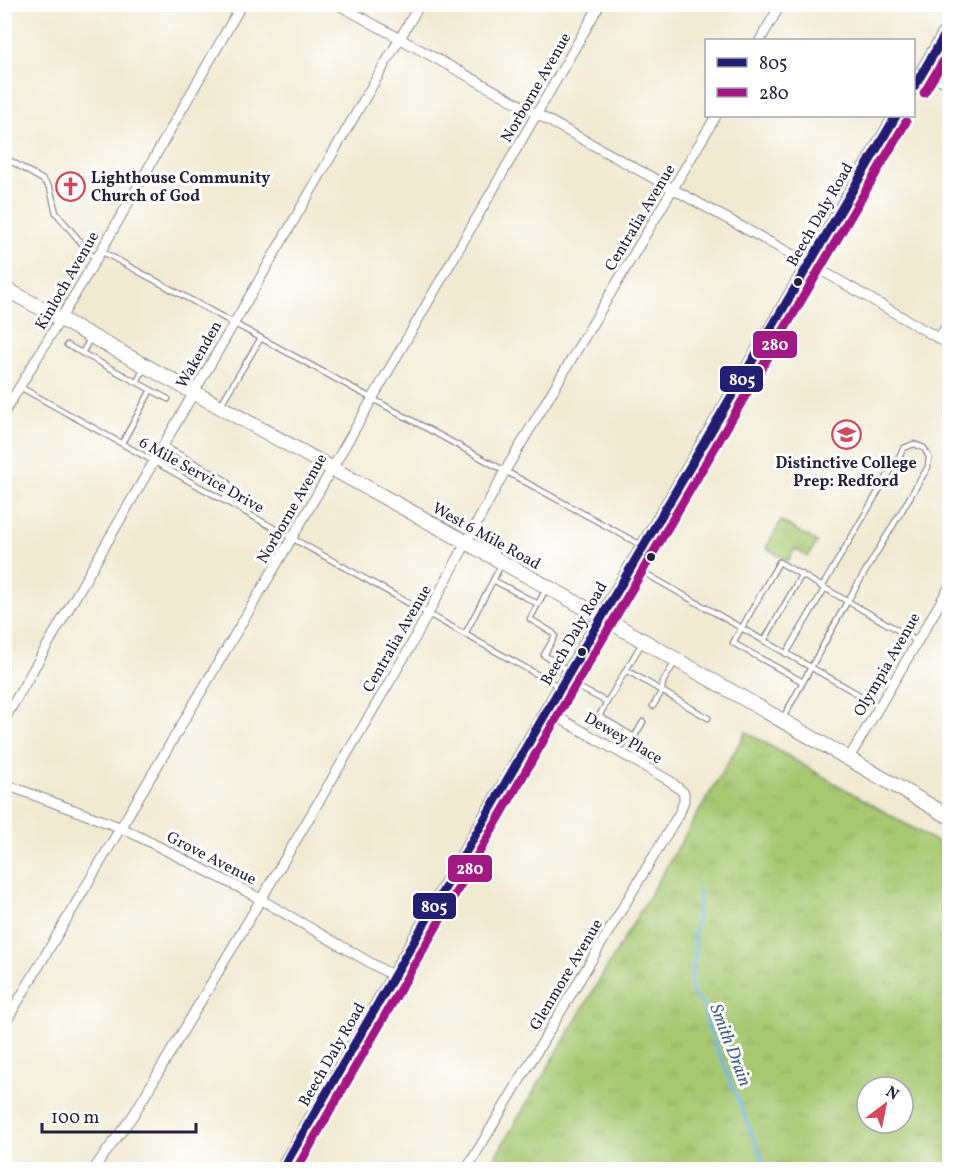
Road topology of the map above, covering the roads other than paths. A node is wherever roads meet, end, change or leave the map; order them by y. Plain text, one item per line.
1 (242, 4) edge
2 (337, 4) edge
3 (420, 4) edge
4 (600, 4) edge
5 (781, 4) edge
6 (950, 25) edge
7 (399, 39) junction
8 (761, 39) edge
9 (922, 72) junction
10 (915, 85) edge
11 (950, 88) edge
12 (536, 114) junction
13 (715, 117) edge
14 (896, 117) edge
15 (4, 157) edge
16 (673, 189) junction
17 (98, 255) junction
18 (809, 264) junction
19 (4, 288) edge
20 (60, 319) junction
21 (950, 320) edge
22 (234, 322) junction
23 (92, 336) junction
24 (261, 338) junction
25 (939, 338) junction
26 (67, 345) dead end
27 (950, 345) edge
28 (82, 353) junction
29 (146, 366) junction
30 (137, 382) junction
31 (20, 387) junction
32 (151, 390) junction
33 (193, 392) junction
34 (168, 399) dead end
35 (373, 399) junction
36 (220, 407) junction
37 (4, 414) edge
38 (122, 443) junction
39 (164, 446) junction
40 (155, 462) junction
41 (332, 468) junction
42 (505, 471) junction
43 (224, 500) junction
44 (292, 538) junction
45 (466, 542) junction
46 (643, 546) junction
47 (503, 562) junction
48 (631, 566) junction
49 (802, 574) junction
50 (493, 580) junction
51 (547, 586) junction
52 (950, 586) edge
53 (823, 588) junction
54 (847, 602) junction
55 (538, 604) junction
56 (428, 613) junction
57 (602, 617) junction
58 (741, 628) junction
59 (465, 634) junction
60 (643, 641) junction
61 (764, 641) junction
62 (917, 641) junction
63 (786, 654) junction
64 (676, 660) junction
65 (811, 668) junction
66 (626, 670) junction
67 (565, 680) junction
68 (803, 682) junction
69 (662, 691) junction
70 (607, 702) junction
71 (653, 706) dead end
72 (879, 706) junction
73 (547, 711) junction
74 (708, 718) dead end
75 (4, 720) edge
76 (782, 720) junction
77 (643, 722) dead end
78 (634, 737) junction
79 (624, 755) junction
80 (849, 758) junction
81 (4, 784) edge
82 (684, 793) joint
83 (950, 817) edge
84 (122, 828) junction
85 (261, 899) junction
86 (395, 977) junction
87 (4, 1024) edge
88 (93, 1170) edge
89 (282, 1170) edge
90 (466, 1170) edge

1 - 17 street, Kinloch Avenue
2 - 7 street
3 - 7 street, Wakenden
4 - 12 street, Norborne Avenue
5 - 8 street
6 - 9 main road
7 - 12 street
7 - 22 street, Wakenden
9 - 10 main road
9 - 11 lane
12 - 16 street
12 - 35 street, Norborne Avenue
13 - 16 street, Centralia Avenue
14 - 18 main road, Beech Daly Road
15 - 17 lane
16 - 18 street
16 - 42 street, Centralia Avenue
17 - 20 street, Kinloch Avenue
17 - 22 lane
18 - 25 street
18 - 46 main road, Beech Daly Road
19 - 20 main road, West 6 Mile Road
20 - 23 main road, West 6 Mile Road
20 - 31 street, Kinloch Avenue
21 - 25 street
22 - 24 lane
22 - 33 street, Wakenden
23 - 28 lane
23 - 29 main road, West 6 Mile Road
24 - 35 lane
24 - 36 lane
25 - 27 street
26 - 28 lane
28 - 30 lane
29 - 30 lane
29 - 33 main road, West 6 Mile Road
30 - 32 lane
31 - 37 street, Kinloch Avenue
31 - 38 lane, 6 Mile Service Drive
32 - 34 lane
32 - 38 lane
33 - 36 main road, West 6 Mile Road
33 - 39 street, Wakenden
35 - 41 street, Norborne Avenue
35 - 42 lane
36 - 41 main road, West 6 Mile Road
38 - 40 lane, 6 Mile Service Drive
39 - 40 street, Wakenden
39 - 43 lane
40 - 43 lane, 6 Mile Service Drive
40 - 75 street, Wakenden
41 - 44 street, Norborne Avenue
41 - 45 main road, West 6 Mile Road
42 - 45 street, Centralia Avenue
42 - 46 lane
43 - 44 lane, 6 Mile Service Drive
44 - 56 lane, 6 Mile Service Drive
44 - 84 street, Norborne Avenue
45 - 47 main road, West 6 Mile Road
45 - 56 street, Centralia Avenue
46 - 48 main road, Beech Daly Road
47 - 50 lane
47 - 51 main road, West 6 Mile Road
48 - 57 main road, Beech Daly Road
48 - 58 lane
49 - 53 lane
49 - 58 lane
49 - 61 lane
50 - 55 lane
50 - 59 lane
51 - 55 lane
51 - 57 main road, West 6 Mile Road
52 - 62 street, Olympia Avenue
53 - 54 lane
53 - 54 lane
53 - 63 lane
54 - 62 lane
54 - 65 lane
55 - 67 lane
56 - 59 lane, 6 Mile Service Drive
56 - 85 street, Centralia Avenue
57 - 60 main road, West 6 Mile Road
57 - 67 main road, Beech Daly Road
58 - 61 lane
58 - 68 lane
59 - 67 lane, 6 Mile Service Drive
60 - 64 main road, West 6 Mile Road
60 - 66 lane
61 - 63 lane
62 - 72 street, Olympia Avenue
63 - 65 lane
64 - 69 lane
64 - 76 main road, West 6 Mile Road
65 - 68 lane
65 - 72 lane
66 - 69 lane
66 - 70 lane
67 - 70 lane
67 - 73 main road, Beech Daly Road
68 - 76 lane
69 - 71 lane
69 - 74 lane
70 - 78 lane
72 - 80 street, Olympia Avenue
73 - 79 street, Dewey Place
73 - 86 main road, Beech Daly Road
76 - 80 main road, West 6 Mile Road
77 - 78 lane
78 - 79 lane
79 - 82 street, Dewey Place
80 - 83 main road, West 6 Mile Road
81 - 84 street, Grove Avenue
82 - 90 street, Glenmore Avenue
84 - 85 street, Grove Avenue
84 - 87 street, Norborne Avenue
85 - 86 street, Grove Avenue
85 - 88 street, Centralia Avenue
86 - 89 main road, Beech Daly Road

